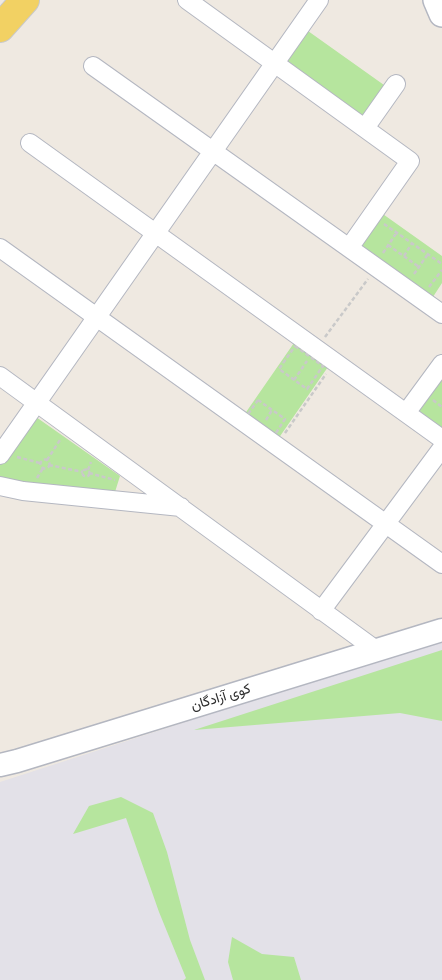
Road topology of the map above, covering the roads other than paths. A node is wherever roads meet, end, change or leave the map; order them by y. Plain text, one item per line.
1 (26, 0) edge
2 (187, 0) edge
3 (319, 0) edge
4 (436, 0) edge
5 (442, 14) edge
6 (0, 28) edge
7 (275, 63) junction
8 (93, 66) dead end
9 (396, 84) dead end
10 (365, 128) junction
11 (30, 143) dead end
12 (213, 152) junction
13 (155, 233) junction
14 (0, 248) edge
15 (349, 248) junction
16 (442, 314) edge
17 (97, 316) junction
18 (442, 364) edge
19 (0, 376) edge
20 (37, 402) junction
21 (406, 413) junction
22 (442, 439) edge
23 (442, 448) edge
24 (8, 456) edge
25 (0, 486) edge
26 (180, 507) junction
27 (386, 523) junction
28 (442, 564) edge
29 (322, 611) junction
30 (442, 630) edge
31 (376, 650) junction
32 (0, 764) edge

1 - 6 main road
2 - 7 street
3 - 7 street
4 - 5 main road
7 - 10 street
7 - 12 street
8 - 12 street
9 - 10 street
10 - 15 street
11 - 13 street
12 - 13 street
12 - 15 street
13 - 17 street
13 - 21 street
14 - 17 street
15 - 16 street
17 - 20 street
17 - 27 street
18 - 21 street
19 - 20 street
20 - 24 street
20 - 26 street
21 - 22 street
23 - 27 street
25 - 26 street
26 - 29 street
27 - 28 street
27 - 29 street
29 - 31 street
30 - 31 street, کوی آزادگان
31 - 32 street, کوی آزادگان

